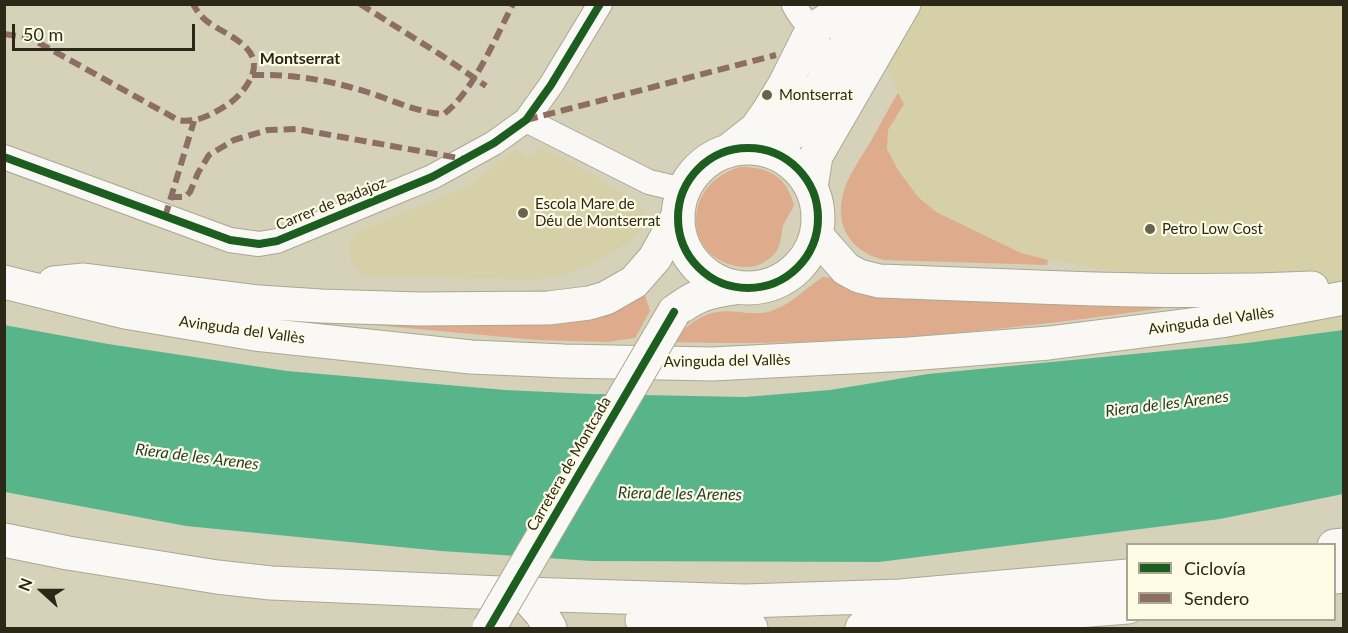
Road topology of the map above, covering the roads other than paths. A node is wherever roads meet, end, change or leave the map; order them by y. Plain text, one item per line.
1 (600, 4) edge
2 (870, 4) edge
3 (904, 4) edge
4 (821, 12) edge
5 (816, 97) junction
6 (526, 120) junction
7 (764, 149) junction
8 (728, 151) junction
9 (4, 157) edge
10 (811, 187) junction
11 (681, 203) junction
12 (816, 235) junction
13 (686, 252) junction
14 (14, 284) edge
15 (1344, 286) edge
16 (734, 288) junction
17 (1344, 298) edge
18 (674, 312) junction
19 (8, 547) edge
20 (1126, 576) edge
21 (1126, 607) edge
22 (538, 612) edge
23 (489, 628) edge
24 (751, 628) edge
25 (862, 628) edge

1 - 6 street, Carrer de Badajoz
2 - 5 main road
3 - 10 main road
4 - 5 street
4 - 8 main road
5 - 7 main road
6 - 9 street, Carrer de Badajoz
6 - 11 street
7 - 8 main road
7 - 10 main road
8 - 11 main road
10 - 12 main road
11 - 13 main road
11 - 14 main road
12 - 15 main road
12 - 16 main road
13 - 16 main road
13 - 18 main road, Carretera de Montcada
14 - 17 main road, Avinguda del Vallès
16 - 18 main road, Carretera de Montcada
18 - 23 main road, Carretera de Montcada, bridge
19 - 22 main road
20 - 22 main road
21 - 25 main road
22 - 24 main road

